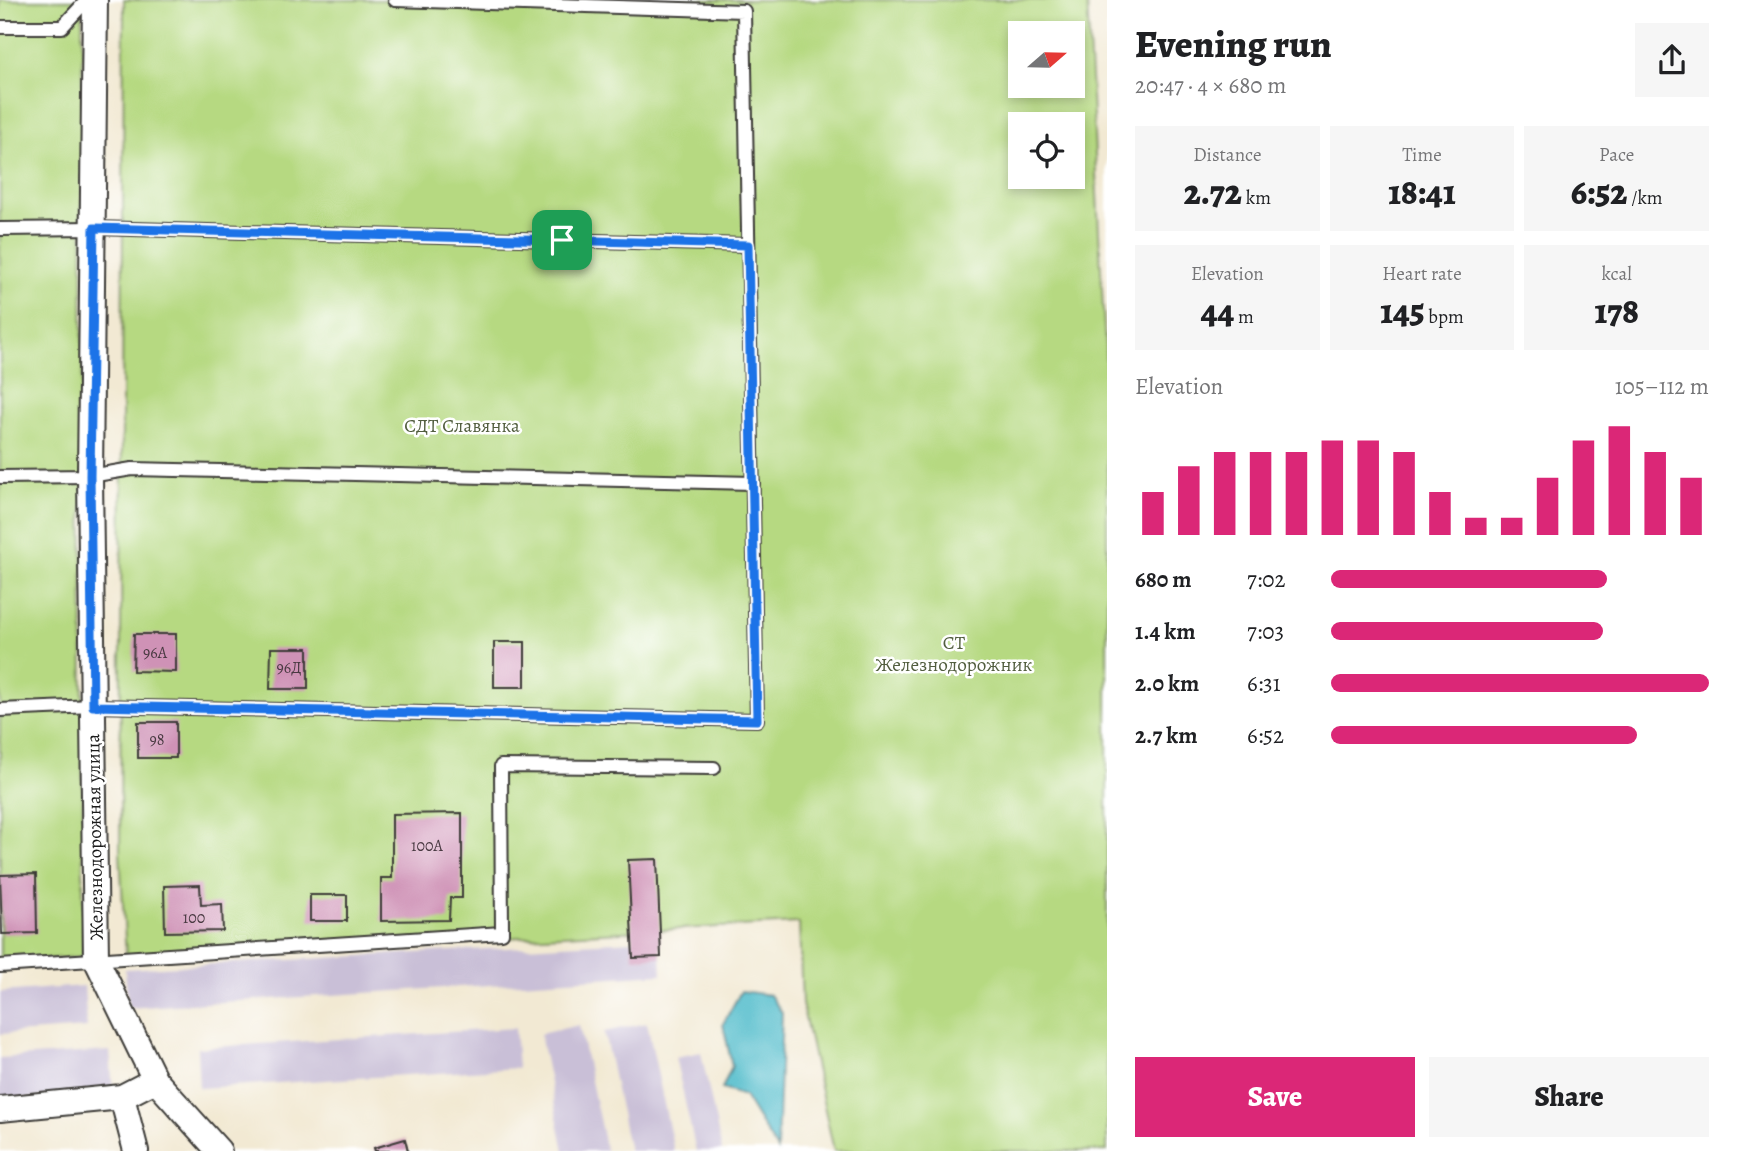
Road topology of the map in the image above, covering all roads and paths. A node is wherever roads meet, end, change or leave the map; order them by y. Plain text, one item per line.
1 (87, 0) edge
2 (95, 0) edge
3 (395, 0) edge
4 (0, 27) edge
5 (94, 228) junction
6 (0, 229) edge
7 (748, 245) junction
8 (90, 476) junction
9 (0, 477) edge
10 (753, 483) junction
11 (93, 706) junction
12 (0, 710) edge
13 (714, 768) dead end
14 (96, 959) junction
15 (0, 965) edge
16 (155, 1080) junction
17 (122, 1097) junction
18 (0, 1109) edge
19 (136, 1151) edge
20 (219, 1151) edge

1 - 4 lane
2 - 5 street, Железнодорожная улица
3 - 7 lane
5 - 6 lane
5 - 7 lane
5 - 8 street, Железнодорожная улица
7 - 10 lane
8 - 9 lane
8 - 10 lane
8 - 11 street, Железнодорожная улица
10 - 11 lane
11 - 12 lane
11 - 14 street, Железнодорожная улица
13 - 14 lane
14 - 15 lane
14 - 16 street
16 - 17 street
16 - 20 street
17 - 18 street
17 - 19 street

